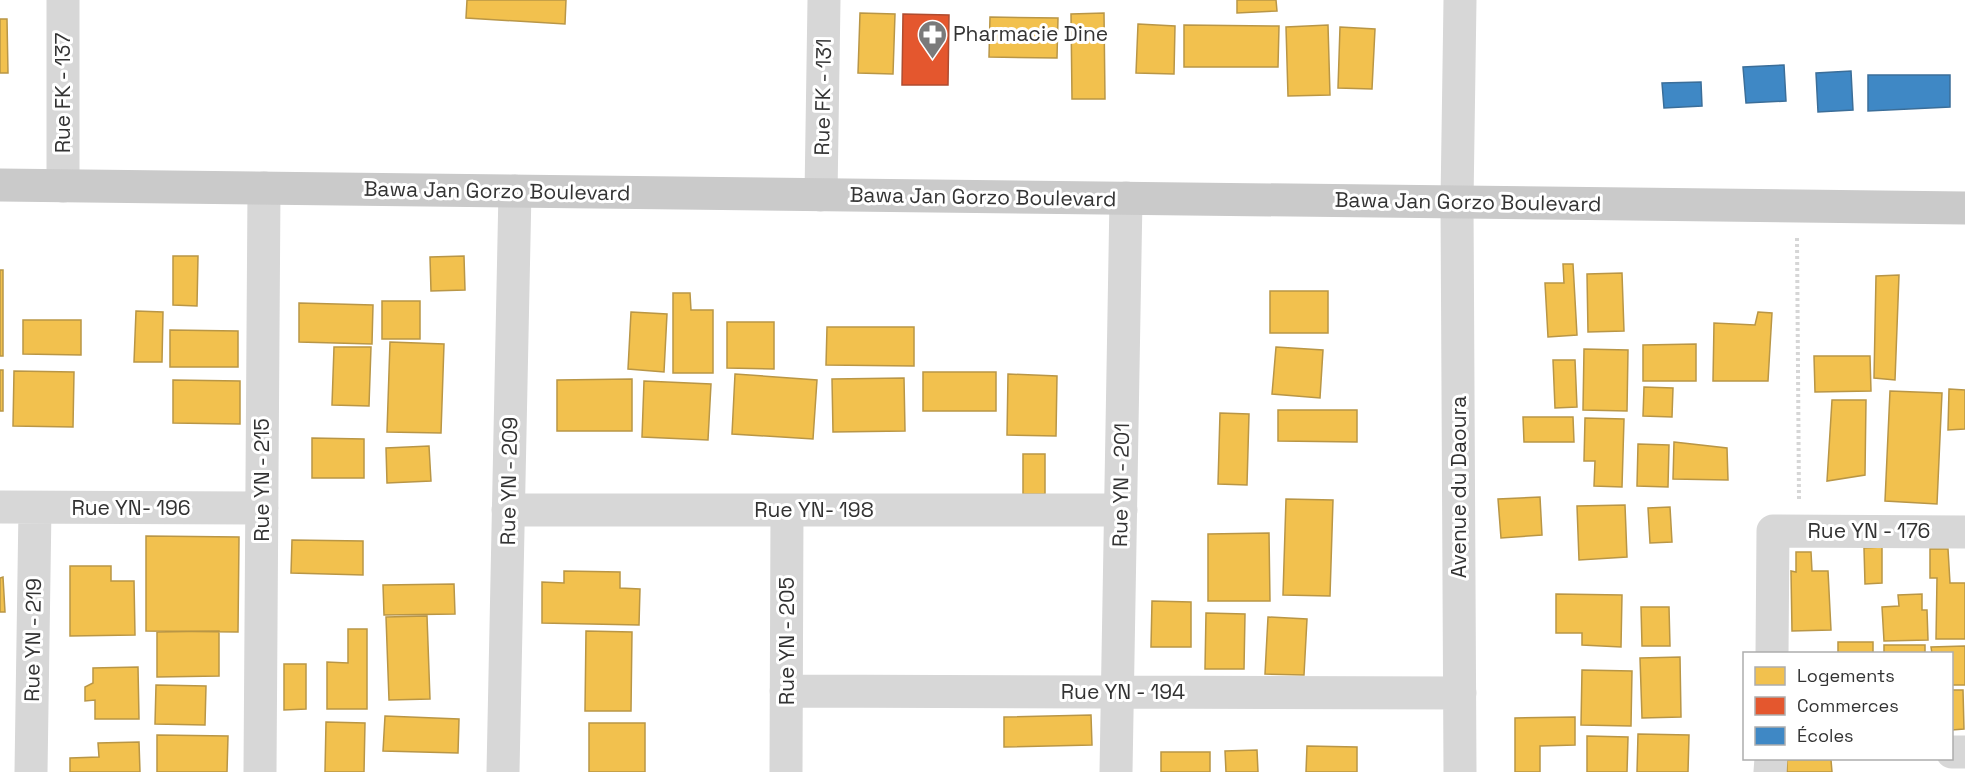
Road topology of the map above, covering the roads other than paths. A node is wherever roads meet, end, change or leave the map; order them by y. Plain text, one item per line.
1 (63, 0) edge
2 (824, 0) edge
3 (1460, 0) edge
4 (0, 185) edge
5 (63, 186) junction
6 (264, 188) junction
7 (515, 191) junction
8 (821, 195) junction
9 (1126, 198) junction
10 (1457, 201) junction
11 (1965, 208) edge
12 (0, 507) edge
13 (35, 508) junction
14 (262, 508) junction
15 (508, 510) junction
16 (787, 510) junction
17 (1121, 510) junction
18 (1965, 532) edge
19 (1772, 652) edge
20 (786, 690) junction
21 (1117, 692) junction
22 (1460, 693) junction
23 (31, 772) edge
24 (260, 772) edge
25 (503, 772) edge
26 (786, 772) edge
27 (1116, 772) edge
28 (1460, 772) edge

1 - 5 street, Rue FK - 137
2 - 8 street, Rue FK - 131
3 - 10 street, Avenue du Daoura
4 - 5 main road, Bawa Jan Gorzo Boulevard
5 - 6 main road, Bawa Jan Gorzo Boulevard
6 - 7 main road, Bawa Jan Gorzo Boulevard
6 - 14 street, Rue YN - 215
7 - 8 main road, Bawa Jan Gorzo Boulevard
7 - 15 street, Rue YN - 209
8 - 9 main road, Bawa Jan Gorzo Boulevard
9 - 10 main road, Bawa Jan Gorzo Boulevard
9 - 17 street, Rue YN - 201
10 - 11 main road, Bawa Jan Gorzo Boulevard
10 - 22 street, Avenue du Daoura
12 - 13 street, Rue YN- 196
13 - 14 street, Rue YN- 196
13 - 23 street, Rue YN - 219
14 - 24 street, Rue YN - 215
15 - 16 street, Rue YN- 198
15 - 25 street, Rue YN - 209
16 - 17 street, Rue YN- 198
16 - 20 street, Rue YN - 205
17 - 21 street, Rue YN - 201
18 - 19 street, Rue YN - 176
20 - 21 street, Rue YN - 194
20 - 26 street, Rue YN - 205
21 - 22 street, Rue YN - 194
21 - 27 street, Rue YN - 201
22 - 28 street, Avenue du Daoura

